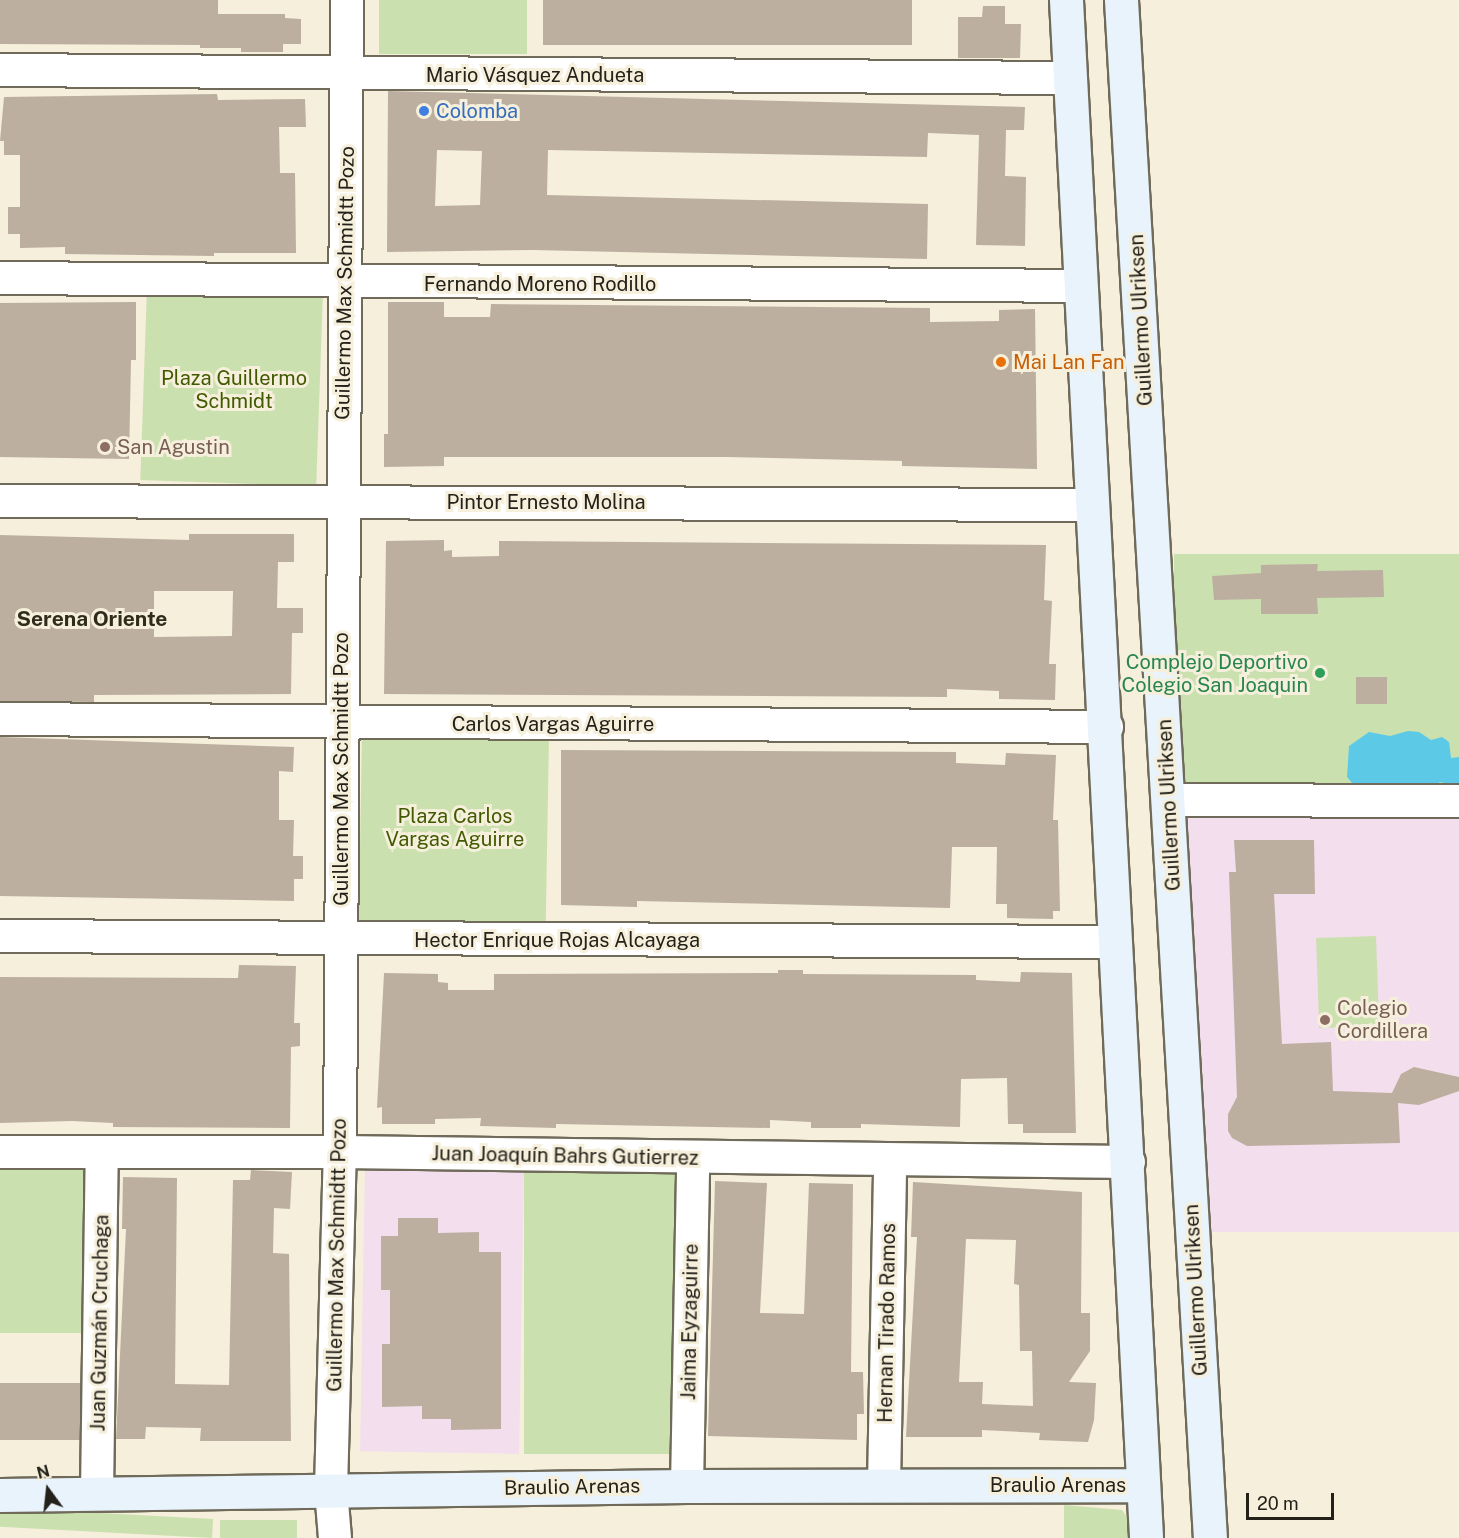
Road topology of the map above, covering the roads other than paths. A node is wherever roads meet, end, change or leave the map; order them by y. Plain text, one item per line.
1 (347, 0) edge
2 (1066, 0) edge
3 (1121, 0) edge
4 (0, 70) edge
5 (347, 74) junction
6 (1070, 78) junction
7 (0, 278) edge
8 (344, 283) junction
9 (1079, 286) junction
10 (0, 501) edge
11 (342, 501) junction
12 (1093, 505) junction
13 (0, 719) edge
14 (340, 723) junction
15 (1107, 727) junction
16 (1168, 800) junction
17 (1459, 801) edge
18 (0, 936) edge
19 (340, 939) junction
20 (1114, 942) junction
21 (0, 1152) edge
22 (340, 1152) junction
23 (102, 1153) junction
24 (693, 1159) junction
25 (890, 1162) junction
26 (1129, 1162) junction
27 (687, 1485) junction
28 (884, 1485) junction
29 (1143, 1485) junction
30 (332, 1490) junction
31 (97, 1494) junction
32 (0, 1495) edge
33 (335, 1538) edge
34 (1146, 1538) edge
35 (1210, 1538) edge

1 - 5 street, Guillermo Max Schmidtt Pozo
2 - 6 main road
3 - 16 main road, Guillermo Ulriksen
4 - 5 street, Mario Vásquez Andueta
5 - 6 street, Mario Vásquez Andueta
5 - 8 street, Guillermo Max Schmidtt Pozo
6 - 9 main road
7 - 8 street, Fernando Moreno Rodillo
8 - 9 street, Fernando Moreno Rodillo
8 - 11 street, Guillermo Max Schmidtt Pozo
9 - 12 main road
10 - 11 street, Pintor Ernesto Molina
11 - 12 street, Pintor Ernesto Molina
11 - 14 street, Guillermo Max Schmidtt Pozo
12 - 15 main road
13 - 14 street, Carlos Vargas Aguirre
14 - 15 street, Carlos Vargas Aguirre
14 - 19 street, Guillermo Max Schmidtt Pozo
15 - 20 main road
16 - 17 street
16 - 35 main road, Guillermo Ulriksen
18 - 19 street, Hector Enrique Rojas Alcayaga
19 - 20 street, Hector Enrique Rojas Alcayaga
19 - 22 street, Guillermo Max Schmidtt Pozo
20 - 26 main road
21 - 23 street, Juan Joaquín Bahrs Gutierrez
22 - 23 street, Juan Joaquín Bahrs Gutierrez
22 - 24 street, Juan Joaquín Bahrs Gutierrez
22 - 30 street, Guillermo Max Schmidtt Pozo
23 - 31 street, Juan Guzmán Cruchaga
24 - 25 street, Juan Joaquín Bahrs Gutierrez
24 - 27 street, Jaima Eyzaguirre
25 - 26 street, Juan Joaquín Bahrs Gutierrez
25 - 28 street, Hernan Tirado Ramos
26 - 29 main road
27 - 28 main road, Braulio Arenas
27 - 30 main road, Braulio Arenas
28 - 29 main road, Braulio Arenas
29 - 34 main road
30 - 31 main road, Braulio Arenas
30 - 33 street, Guillermo Max Schmidtt Pozo
31 - 32 main road, Braulio Arenas

